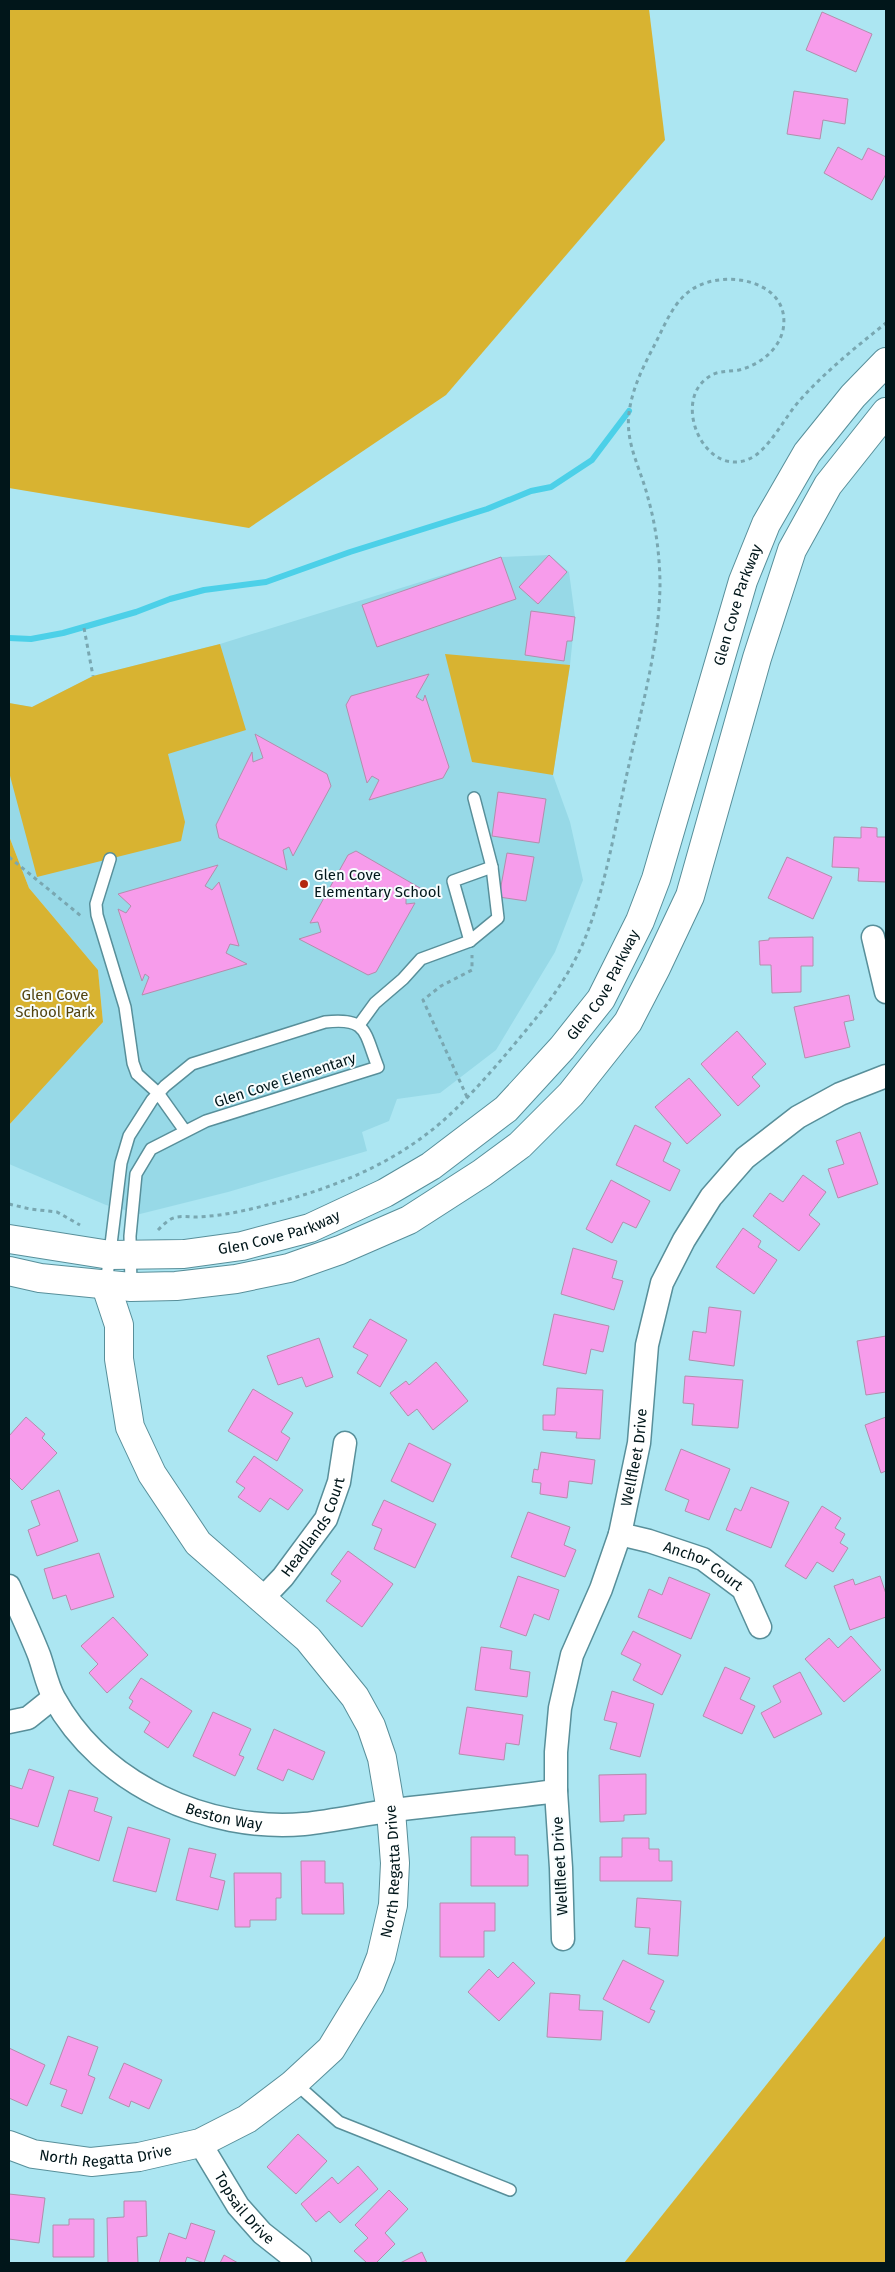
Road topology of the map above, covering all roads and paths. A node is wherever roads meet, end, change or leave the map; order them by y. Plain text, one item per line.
1 (886, 323) edge
2 (886, 362) edge
3 (886, 412) edge
4 (84, 628) dead end
5 (93, 676) dead end
6 (474, 798) dead end
7 (9, 857) edge
8 (110, 859) dead end
9 (492, 867) junction
10 (97, 914) junction
11 (873, 937) dead end
12 (470, 941) junction
13 (886, 992) edge
14 (359, 1025) junction
15 (886, 1076) edge
16 (158, 1094) junction
17 (467, 1097) junction
18 (185, 1131) junction
19 (9, 1204) edge
20 (9, 1239) edge
21 (121, 1246) junction
22 (9, 1271) edge
23 (119, 1286) junction
24 (345, 1443) dead end
25 (620, 1534) junction
26 (9, 1586) edge
27 (261, 1600) junction
28 (760, 1627) dead end
29 (54, 1698) junction
30 (9, 1722) edge
31 (556, 1791) junction
32 (391, 1811) junction
33 (563, 1938) dead end
34 (295, 2083) junction
35 (200, 2143) junction
36 (9, 2145) edge
37 (510, 2190) dead end
38 (300, 2263) edge

1 - 17 path
2 - 21 main road, Glen Cove Parkway
3 - 23 main road
4 - 5 path
6 - 9 lane
7 - 10 path
8 - 10 lane
9 - 12 lane
9 - 12 lane
10 - 16 lane
11 - 13 street
12 - 14 lane
12 - 17 path
14 - 16 lane, Glen Cove Elementary
14 - 18 lane, Glen Cove Elementary
15 - 25 street, Wellfleet Drive
16 - 18 lane
16 - 21 lane, Glen Cove Elementary
17 - 21 path
18 - 21 lane, Glen Cove Elementary
19 - 21 path
20 - 21 main road, Glen Cove Parkway
21 - 23 lane, Glen Cove Elementary
21 - 23 lane, Glen Cove Elementary
22 - 23 main road
23 - 27 main road, North Regatta Drive
24 - 27 street, Headlands Court
25 - 28 street, Anchor Court
25 - 31 street, Wellfleet Drive
26 - 29 street, Beston Way
27 - 32 main road, North Regatta Drive
29 - 30 street
29 - 32 street, Beston Way
31 - 32 street, Beston Way
31 - 33 street, Wellfleet Drive
32 - 34 main road, North Regatta Drive
34 - 35 main road, North Regatta Drive
34 - 37 lane
35 - 36 main road, North Regatta Drive
35 - 38 street, Topsail Drive

